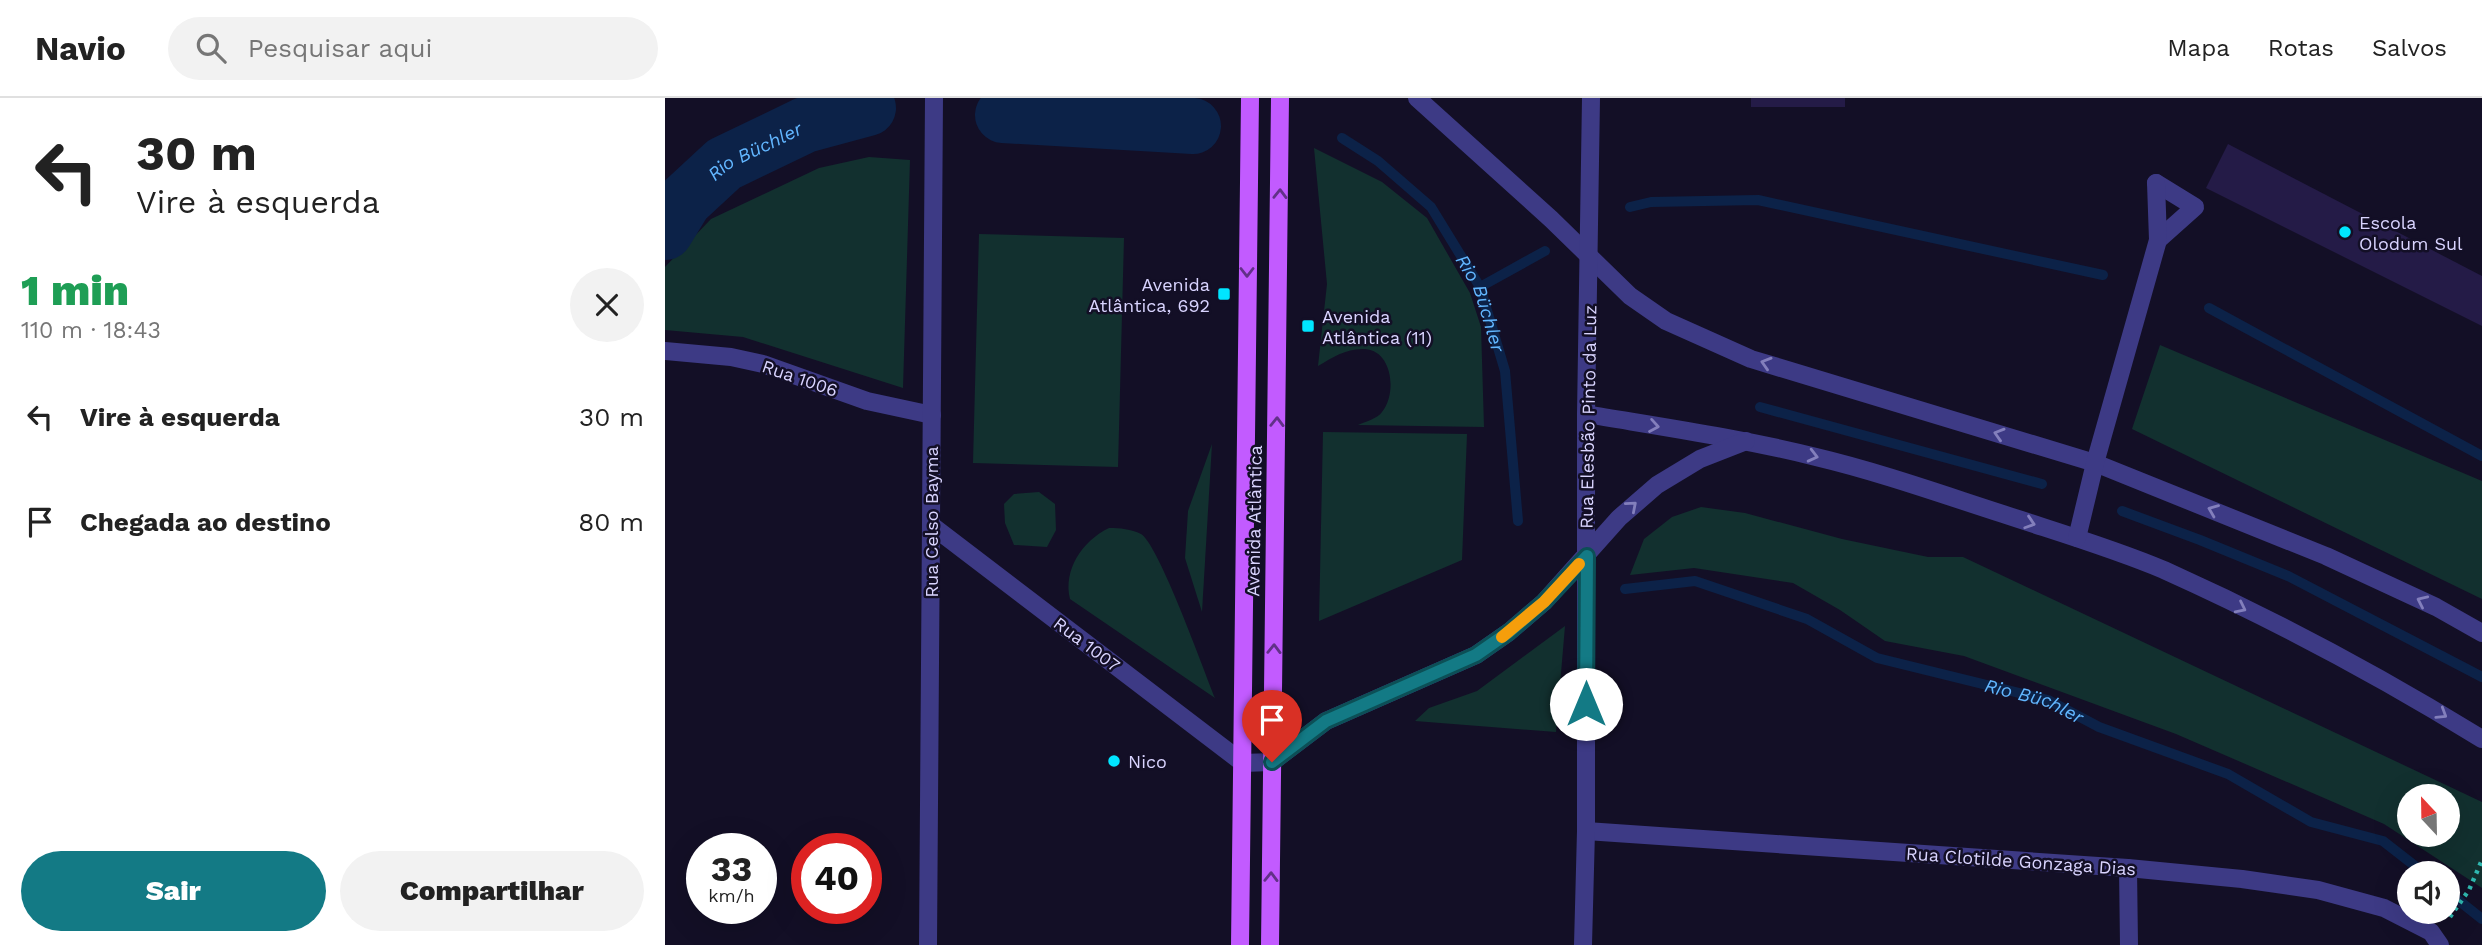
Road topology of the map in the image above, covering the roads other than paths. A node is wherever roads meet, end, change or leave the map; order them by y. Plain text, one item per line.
1 (935, 98) edge
2 (1249, 98) edge
3 (1280, 98) edge
4 (1417, 98) edge
5 (1591, 98) edge
6 (2158, 240) junction
7 (1590, 255) junction
8 (665, 351) edge
9 (1587, 414) junction
10 (932, 415) junction
11 (1746, 441) junction
12 (2095, 463) junction
13 (931, 525) junction
14 (2077, 538) junction
15 (1587, 556) junction
16 (2482, 633) edge
17 (2482, 739) edge
18 (1272, 762) junction
19 (1243, 763) junction
20 (1586, 831) junction
21 (2128, 868) junction
22 (928, 945) edge
23 (1240, 945) edge
24 (1270, 945) edge
25 (1583, 945) edge
26 (2129, 945) edge
27 (2440, 945) edge

1 - 10 street, Rua Celso Bayma
2 -> 19 main road, Avenida Atlântica
18 -> 3 main road, Avenida Atlântica
4 - 7 street
5 - 7 street, Rua Elesbão Pinto da Luz
6 - 6 street
6 - 12 street
7 - 9 street, Rua Elesbão Pinto da Luz
12 -> 7 street
8 - 10 street, Rua 1006
9 -> 11 street
9 - 15 street, Rua Elesbão Pinto da Luz
10 - 13 street, Rua Celso Bayma
11 -> 14 street
15 -> 11 street
12 - 14 street
16 -> 12 street
13 - 19 street, Rua 1007
13 - 22 street, Rua Celso Bayma
14 -> 17 street
15 - 18 street
15 - 20 street, Rua Elesbão Pinto da Luz
18 - 19 street
24 -> 18 main road, Avenida Atlântica
19 - 23 main road, Avenida Atlântica
20 - 21 street, Rua Clotilde Gonzaga Dias
20 - 25 street, Rua Elesbão Pinto da Luz
21 - 26 street
21 - 27 street, Rua Clotilde Gonzaga Dias

